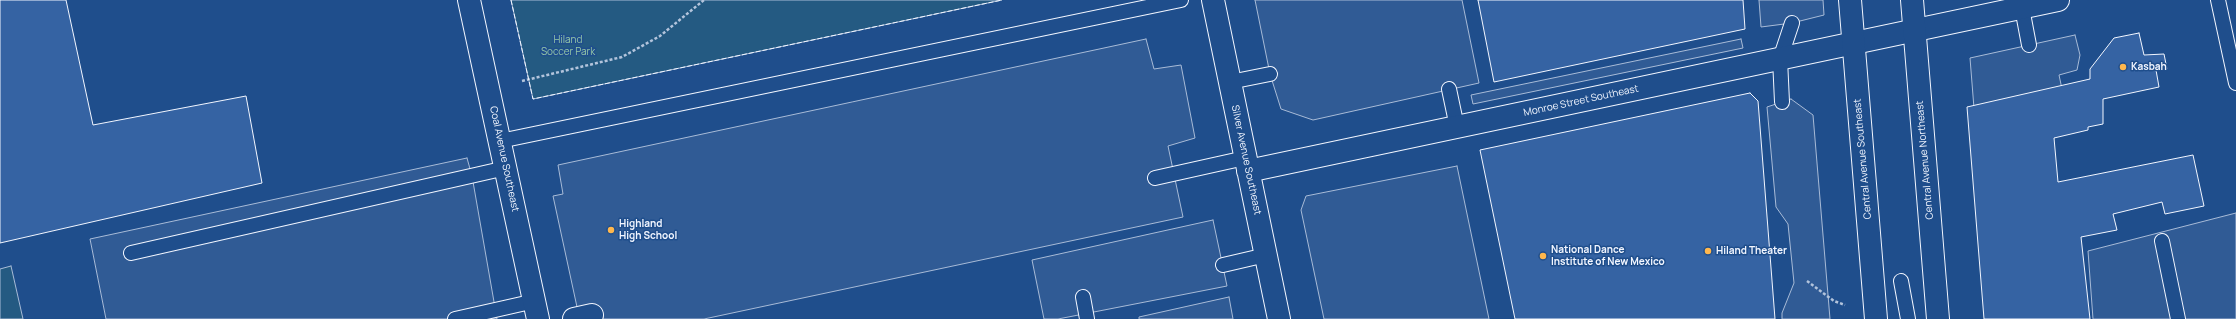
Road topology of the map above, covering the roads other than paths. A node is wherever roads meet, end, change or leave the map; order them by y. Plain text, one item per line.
1 (469, 0) edge
2 (1181, 0) edge
3 (1213, 0) edge
4 (1850, 0) edge
5 (1912, 0) edge
6 (2058, 0) edge
7 (2218, 0) edge
8 (2022, 8) junction
9 (1792, 23) dead end
10 (1914, 31) junction
11 (1853, 44) junction
12 (2029, 45) dead end
13 (1780, 59) junction
14 (1270, 74) dead end
15 (1230, 82) junction
16 (2236, 84) edge
17 (1449, 89) dead end
18 (1782, 102) dead end
19 (1457, 127) junction
20 (500, 141) junction
21 (1246, 165) junction
22 (506, 168) junction
23 (1155, 178) dead end
24 (2162, 241) dead end
25 (131, 253) dead end
26 (1266, 255) junction
27 (1222, 265) dead end
28 (1901, 282) dead end
29 (1083, 297) dead end
30 (537, 310) edge
31 (455, 319) edge
32 (1087, 319) edge
33 (1279, 319) edge
34 (1876, 319) edge
35 (1908, 319) edge
36 (1938, 319) edge
37 (2178, 319) edge

1 - 20 street, Coal Avenue Southeast
2 - 20 lane
3 - 15 street, Silver Avenue Southeast
4 - 11 street, Central Avenue Southeast
5 - 10 street, Central Avenue Northeast
6 - 8 street, Monroe Street Southeast
7 - 16 lane
8 - 10 street, Monroe Street Southeast
8 - 12 lane
9 - 13 lane
10 - 11 street, Monroe Street Southeast
10 - 36 street, Central Avenue Northeast
11 - 13 street, Monroe Street Southeast
11 - 34 street, Central Avenue Southeast
13 - 18 lane
13 - 19 street, Monroe Street Southeast
14 - 15 lane
15 - 21 street, Silver Avenue Southeast
17 - 19 lane
19 - 21 street, Monroe Street Southeast
20 - 22 street, Coal Avenue Southeast
21 - 23 lane
21 - 26 street, Silver Avenue Southeast
22 - 25 lane
22 - 30 street, Coal Avenue Southeast
24 - 37 lane
26 - 27 lane
26 - 33 street, Silver Avenue Southeast
28 - 35 lane
29 - 32 lane
30 - 31 lane

